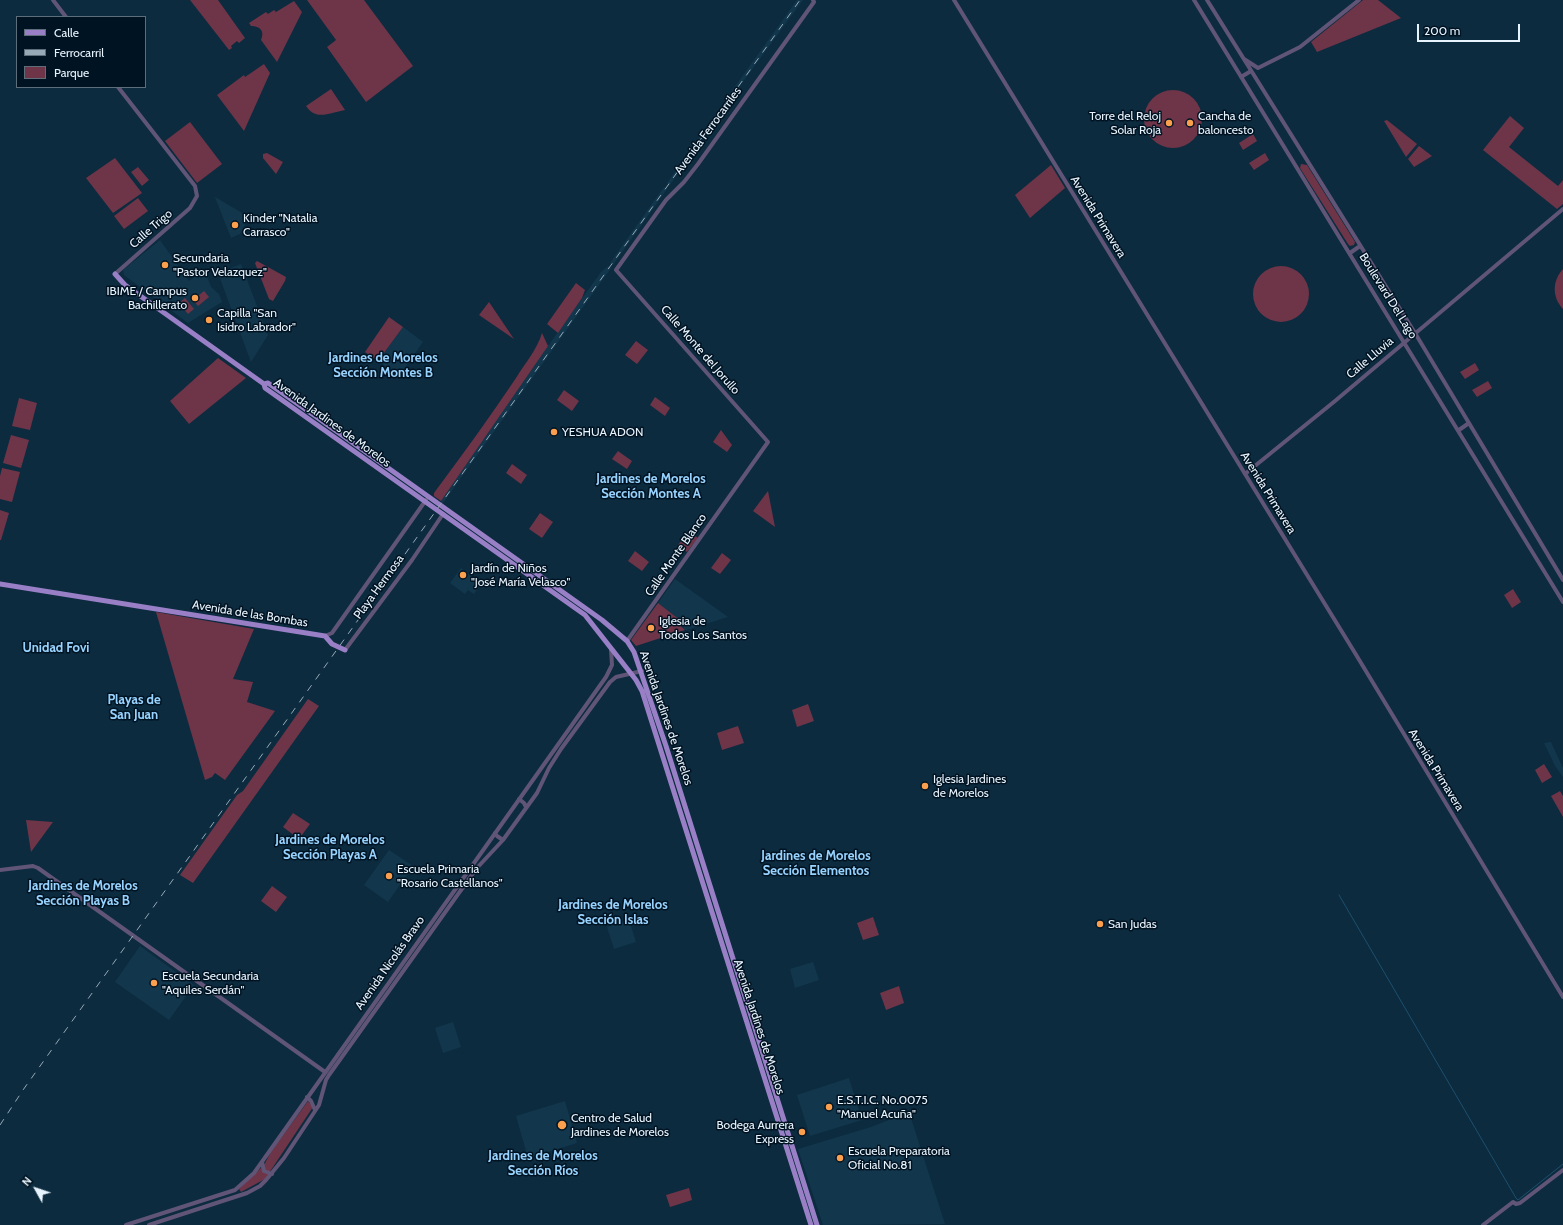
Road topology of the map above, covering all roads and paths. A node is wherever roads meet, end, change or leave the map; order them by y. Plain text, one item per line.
1 (53, 0) edge
2 (954, 0) edge
3 (1194, 0) edge
4 (1207, 0) edge
5 (1359, 0) edge
6 (813, 1) edge
7 (65, 16) edge
8 (1243, 58) junction
9 (1251, 71) junction
10 (1241, 77) junction
11 (119, 88) edge
12 (1563, 209) edge
13 (1360, 246) junction
14 (1350, 253) junction
15 (616, 270) joint
16 (115, 274) joint
17 (1415, 333) junction
18 (1404, 342) junction
19 (264, 384) junction
20 (1469, 423) junction
21 (1459, 430) junction
22 (344, 437) junction
23 (341, 442) junction
24 (768, 442) joint
25 (1244, 474) junction
26 (427, 499) junction
27 (443, 514) junction
28 (495, 547) junction
29 (1563, 580) edge
30 (0, 584) edge
31 (1563, 602) edge
32 (602, 620) junction
33 (596, 628) junction
34 (325, 636) junction
35 (627, 641) junction
36 (610, 647) junction
37 (345, 650) joint
38 (642, 671) junction
39 (631, 674) junction
40 (596, 692) junction
41 (600, 694) junction
42 (543, 766) junction
43 (549, 768) junction
44 (519, 799) junction
45 (526, 808) junction
46 (495, 833) junction
47 (692, 839) junction
48 (503, 840) junction
49 (0, 870) edge
50 (417, 942) junction
51 (421, 946) junction
52 (737, 972) junction
53 (731, 974) junction
54 (1563, 997) edge
55 (748, 1017) junction
56 (325, 1072) junction
57 (307, 1097) junction
58 (315, 1110) junction
59 (782, 1124) junction
60 (262, 1162) junction
61 (1563, 1170) edge
62 (272, 1174) junction
63 (126, 1225) edge
64 (149, 1225) edge
65 (811, 1225) edge
66 (817, 1225) edge
67 (1483, 1225) edge

1 - 7 street
2 - 25 street, Avenida Primavera
3 - 10 street, Boulevard Del Lago
4 - 8 street, Boulevard Del Lago
5 - 8 street
6 - 15 street, Avenida Ferrocarriles
8 - 9 street, Boulevard Del Lago
9 - 10 street
9 - 13 street, Boulevard Del Lago
10 - 14 street, Boulevard Del Lago
11 - 16 street, Calle Trigo
12 - 17 street, Calle Lluvia
13 - 14 street
13 - 17 street, Boulevard Del Lago
14 - 18 street, Boulevard Del Lago
15 - 24 street, Calle Monte del Jorullo
16 - 19 main road
17 - 18 street, Calle Lluvia
17 - 20 street, Boulevard Del Lago
18 - 21 street, Boulevard Del Lago
18 - 25 street, Calle Lluvia
19 - 22 main road, Avenida Jardines de Morelos
19 - 23 main road, Avenida Jardines de Morelos
20 - 21 street
20 - 29 street, Boulevard Del Lago
21 - 31 street, Boulevard Del Lago
22 - 23 main road
22 - 26 main road, Avenida Jardines de Morelos
23 - 26 main road, Avenida Jardines de Morelos
24 - 35 street, Calle Monte Blanco
25 - 54 street, Avenida Primavera
26 - 27 main road, Avenida Jardines de Morelos
26 - 28 main road, Avenida Jardines de Morelos
26 - 34 street
27 - 28 main road, Avenida Jardines de Morelos
27 - 37 street, Playa Hermosa
28 - 32 main road, Avenida Jardines de Morelos
28 - 33 main road, Avenida Jardines de Morelos
30 - 34 main road, Avenida de las Bombas
32 - 33 main road
32 - 35 main road, Avenida Jardines de Morelos
33 - 36 main road, Avenida Jardines de Morelos
34 - 37 main road, Playa Hermosa
35 - 38 main road, Avenida Jardines de Morelos
36 - 39 main road, Avenida Jardines de Morelos
36 - 40 street, Avenida Nicolás Bravo
38 - 39 street, Avenida Nicolás Bravo
38 - 47 main road, Avenida Jardines de Morelos
39 - 41 street, Avenida Nicolás Bravo
39 - 47 main road, Avenida Jardines de Morelos
40 - 41 street
40 - 42 street, Avenida Nicolás Bravo
41 - 43 street, Avenida Nicolás Bravo
42 - 43 street
42 - 44 street, Avenida Nicolás Bravo
43 - 45 street, Avenida Nicolás Bravo
44 - 45 street
44 - 46 street, Avenida Nicolás Bravo
45 - 48 street, Avenida Nicolás Bravo
46 - 48 street
46 - 50 street, Avenida Nicolás Bravo
47 - 52 main road, Avenida Jardines de Morelos
47 - 53 main road, Avenida Jardines de Morelos
48 - 51 street, Avenida Nicolás Bravo
49 - 56 street
50 - 51 street
50 - 56 street, Avenida Nicolás Bravo
51 - 58 street, Avenida Nicolás Bravo
52 - 53 main road
52 - 55 main road, Avenida Jardines de Morelos
53 - 55 main road, Avenida Jardines de Morelos
55 - 59 main road, Avenida Jardines de Morelos
56 - 57 street, Avenida Nicolás Bravo
57 - 58 street
57 - 60 street, Avenida Nicolás Bravo
58 - 62 street, Avenida Nicolás Bravo
59 - 65 main road, Avenida Jardines de Morelos
59 - 66 main road, Avenida Jardines de Morelos
60 - 62 street
60 - 63 street, Avenida Nicolás Bravo
61 - 67 street
62 - 64 street, Avenida Nicolás Bravo

